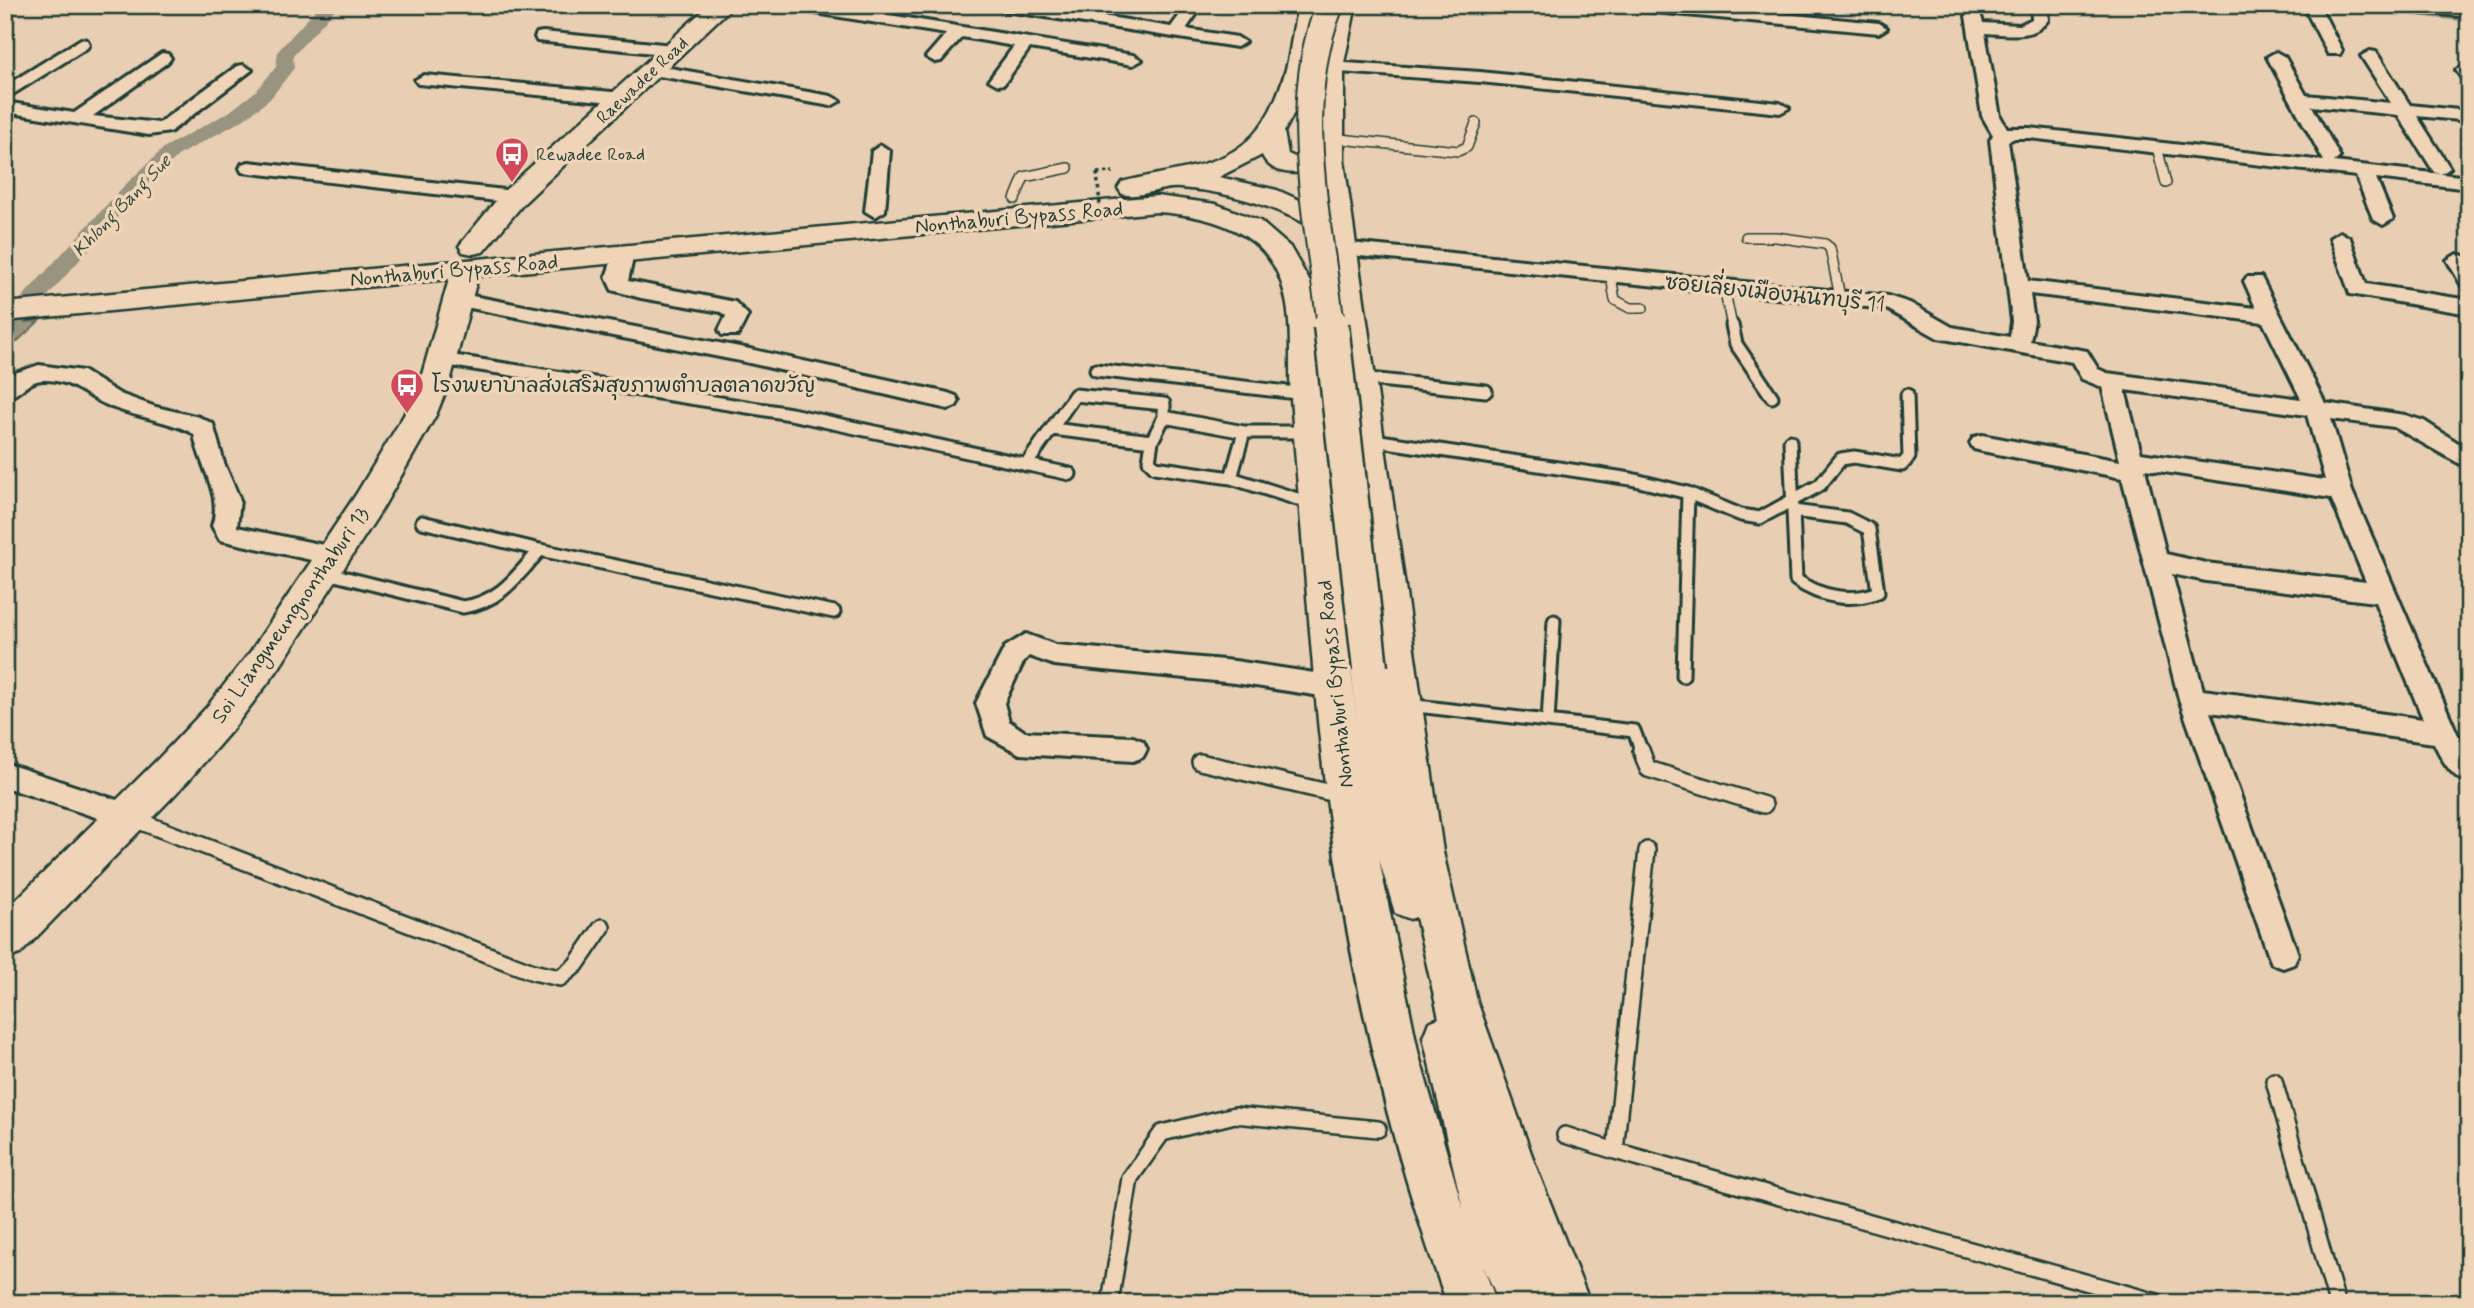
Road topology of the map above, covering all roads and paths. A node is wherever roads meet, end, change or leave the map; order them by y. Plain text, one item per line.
1 (723, 5) edge
2 (797, 5) edge
3 (1001, 5) edge
4 (1195, 5) edge
5 (1310, 5) edge
6 (1330, 5) edge
7 (1345, 5) edge
8 (1632, 5) edge
9 (2039, 5) edge
10 (2399, 5) edge
11 (2312, 7) edge
12 (2469, 12) edge
13 (1879, 28) dead end
14 (957, 32) junction
15 (1176, 32) junction
16 (543, 37) dead end
17 (1237, 42) dead end
18 (1025, 43) junction
19 (81, 44) dead end
20 (673, 50) junction
21 (2334, 50) dead end
22 (935, 57) dead end
23 (2276, 57) dead end
24 (2370, 57) dead end
25 (162, 58) dead end
26 (1133, 60) dead end
27 (1331, 68) junction
28 (243, 70) dead end
29 (653, 70) junction
30 (424, 80) dead end
31 (998, 80) dead end
32 (5, 94) edge
33 (623, 98) junction
34 (2300, 100) junction
35 (831, 101) dead end
36 (5, 107) edge
37 (1780, 108) dead end
38 (2404, 109) junction
39 (2469, 116) edge
40 (77, 119) junction
41 (1476, 122) dead end
42 (1273, 134) junction
43 (2003, 136) junction
44 (1329, 140) junction
45 (2157, 147) junction
46 (881, 151) dead end
47 (2331, 157) dead end
48 (249, 168) dead end
49 (1068, 168) dead end
50 (2441, 168) dead end
51 (1117, 172) dead end
52 (2364, 172) junction
53 (1169, 183) junction
54 (2166, 183) dead end
55 (2469, 183) edge
56 (514, 197) junction
57 (1278, 198) junction
58 (1015, 199) junction
59 (875, 211) junction
60 (1101, 216) dead end
61 (1236, 218) junction
62 (2383, 219) dead end
63 (1746, 237) dead end
64 (2340, 238) dead end
65 (1339, 239) junction
66 (624, 254) junction
67 (2457, 260) dead end
68 (465, 271) junction
69 (1611, 276) junction
70 (2254, 281) dead end
71 (2469, 282) edge
72 (5, 286) edge
73 (2019, 286) junction
74 (1724, 288) junction
75 (1840, 297) junction
76 (2469, 307) edge
77 (1643, 308) dead end
78 (5, 312) edge
79 (2272, 316) junction
80 (730, 330) dead end
81 (2017, 343) junction
82 (442, 359) junction
83 (1096, 370) dead end
84 (1359, 378) junction
85 (2112, 382) junction
86 (1486, 391) dead end
87 (5, 392) edge
88 (1306, 394) junction
89 (1907, 395) dead end
90 (1772, 397) dead end
91 (948, 401) dead end
92 (2317, 410) junction
93 (1164, 418) junction
94 (1052, 429) junction
95 (1244, 432) junction
96 (1310, 432) junction
97 (1367, 439) junction
98 (1152, 441) junction
99 (1790, 441) dead end
100 (1982, 443) dead end
101 (2469, 461) edge
102 (1026, 465) junction
103 (2132, 468) junction
104 (1070, 474) dead end
105 (1231, 478) junction
106 (2340, 491) junction
107 (1688, 493) junction
108 (1316, 505) junction
109 (1792, 506) junction
110 (422, 522) dead end
111 (540, 550) junction
112 (2156, 561) junction
113 (329, 564) junction
114 (2384, 593) junction
115 (834, 612) dead end
116 (1554, 621) dead end
117 (1683, 676) dead end
118 (1352, 677) junction
119 (2192, 699) junction
120 (1403, 705) junction
121 (1548, 721) junction
122 (2443, 733) junction
123 (1133, 749) dead end
124 (1200, 762) dead end
125 (2466, 770) edge
126 (5, 775) edge
127 (1347, 797) junction
128 (1764, 805) dead end
129 (128, 816) junction
130 (1647, 850) dead end
131 (602, 926) dead end
132 (5, 940) edge
133 (2283, 954) dead end
134 (1380, 984) junction
135 (2274, 1081) dead end
136 (1378, 1129) dead end
137 (1565, 1135) dead end
138 (1615, 1151) junction
139 (1495, 1237) junction
140 (1555, 1295) edge
141 (1110, 1303) edge
142 (1472, 1303) edge
143 (2160, 1303) edge
144 (2337, 1303) edge

1 - 20 main road, Raewadee Road
2 - 14 street
3 - 15 street
4 - 15 street
5 - 42 main road
6 - 118 main road, bridge
7 - 27 main road, Nonthaburi Bypass Road
8 - 13 street
9 - 43 street
10 - 12 street
11 - 21 street
14 - 18 street
14 - 22 street
15 - 17 street
16 - 20 street
18 - 26 street
18 - 31 street
19 - 32 street
20 - 29 main road, Raewadee Road
23 - 34 street
24 - 38 street
25 - 40 street
27 - 37 street
27 - 44 main road, Nonthaburi Bypass Road
28 - 40 street
29 - 33 main road, Raewadee Road
29 - 35 street
30 - 33 street
33 - 56 main road, Raewadee Road
34 - 38 street
34 - 47 street
36 - 40 street
38 - 39 street
38 - 50 street
41 - 44 lane
42 - 44 main road
42 - 53 main road, Nonthaburi Bypass Road
43 - 45 street
43 - 73 street
44 - 65 main road, Nonthaburi Bypass Road
45 - 52 street
45 - 54 lane
46 - 59 street
48 - 56 street
49 - 58 lane
51 - 60 path, bridge
52 - 55 street
52 - 62 street
53 - 57 main road, Nonthaburi Bypass Road
53 - 58 main road, Nonthaburi Bypass Road
56 - 68 main road, Raewadee Road
57 - 61 main road
57 - 65 main road, Nonthaburi Bypass Road
58 - 59 main road, Nonthaburi Bypass Road
59 - 68 main road, Nonthaburi Bypass Road
61 - 66 main road, Nonthaburi Bypass Road
61 - 88 main road, Nonthaburi Bypass Road
63 - 75 lane
64 - 76 street
65 - 69 street, ซอยเลี่ยงเมืองนนทบุรี 11
65 - 84 main road, Nonthaburi Bypass Road
66 - 68 main road, Nonthaburi Bypass Road
66 - 80 street
67 - 71 street
68 - 72 main road, Nonthaburi Bypass Road
68 - 78 main road, Nonthaburi Bypass Road
68 - 82 main road, Soi Liangmeungnonthaburi 13
68 - 91 street
69 - 74 street, ซอยเลี่ยงเมืองนนทบุรี 11
69 - 77 lane
70 - 79 street
73 - 79 street
73 - 81 street
74 - 75 street, ซอยเลี่ยงเมืองนนทบุรี 11
74 - 90 lane
75 - 81 street, ซอยเลี่ยงเมืองนนทบุรี 11
79 - 92 street
81 - 85 street, ซอยเลี่ยงเมืองนนทบุรี 11
82 - 102 lane
82 - 113 main road, Soi Liangmeungnonthaburi 13
83 - 88 lane
84 - 86 lane
84 - 97 main road, Nonthaburi Bypass Road
85 - 92 street, ซอยเลี่ยงเมืองนนทบุรี 11
85 - 103 street
87 - 113 street
88 - 96 main road, Nonthaburi Bypass Road
89 - 109 lane
92 - 101 street, ซอยเลี่ยงเมืองนนทบุรี 11
92 - 106 street
93 - 94 lane
93 - 95 lane
93 - 98 lane
94 - 98 lane
94 - 102 lane
95 - 96 lane
95 - 105 lane
96 - 108 main road, Nonthaburi Bypass Road
97 - 107 lane
97 - 120 main road, Nonthaburi Bypass Road
98 - 105 lane
99 - 109 lane
100 - 103 street
102 - 104 lane
103 - 106 street
103 - 112 street
105 - 108 lane
106 - 114 street
107 - 109 lane
107 - 117 lane
108 - 118 main road, Nonthaburi Bypass Road
109 - 109 lane
110 - 111 lane
111 - 113 lane
111 - 115 lane
112 - 114 street
112 - 119 street
113 - 129 main road, Soi Liangmeungnonthaburi 13
114 - 122 street
116 - 121 lane
118 - 123 street
118 - 127 main road, Nonthaburi Bypass Road
118 - 139 main road
119 - 122 street
119 - 133 street
120 - 121 lane
120 - 140 main road, Nonthaburi Bypass Road
121 - 128 lane
122 - 125 street
124 - 127 lane
126 - 129 street
127 - 134 main road, Nonthaburi Bypass Road
129 - 131 lane
129 - 132 main road, Soi Liangmeungnonthaburi 13
130 - 138 lane
134 - 139 main road, Nonthaburi Bypass Road
134 - 142 main road, Nonthaburi Bypass Road
135 - 144 lane
136 - 141 lane
137 - 138 lane
138 - 143 lane
139 - 140 main road, Nonthaburi Bypass Road

